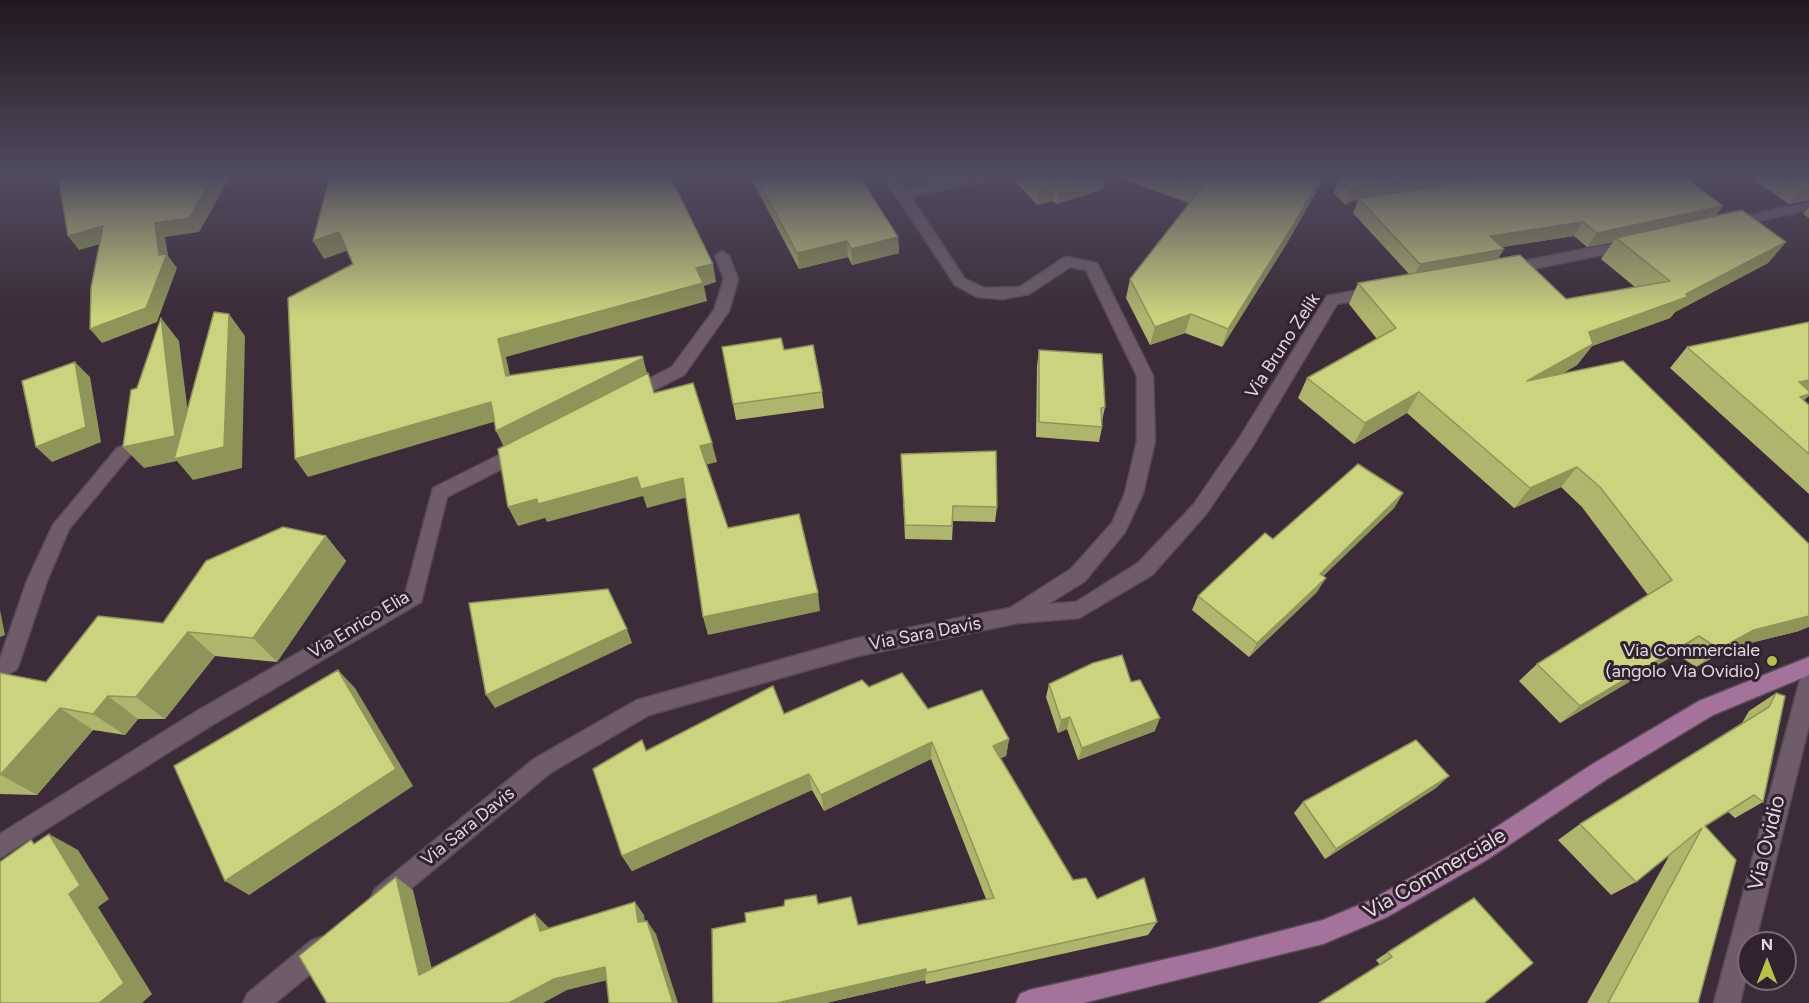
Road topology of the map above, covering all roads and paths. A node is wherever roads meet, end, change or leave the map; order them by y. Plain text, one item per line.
1 (921, 223) edge
2 (1731, 223) edge
3 (1716, 226) edge
4 (1650, 241) edge
5 (722, 256) dead end
6 (1494, 271) edge
7 (1386, 289) edge
8 (617, 402) edge
9 (538, 442) edge
10 (123, 453) edge
11 (1014, 616) junction
12 (1809, 666) edge
13 (0, 669) edge
14 (1809, 684) edge
15 (0, 847) edge
16 (372, 906) edge
17 (335, 937) edge
18 (256, 1003) edge
19 (1029, 1003) edge
20 (1726, 1003) edge

1 - 11 street, Via Sara Davis
2 - 3 street
4 - 6 street
5 - 8 street
7 - 11 street, Via Bruno Zelik
9 - 15 street, Via Enrico Elia
10 - 13 street
11 - 16 street, Via Sara Davis
12 - 19 main road, Via Commerciale
14 - 20 street, Via Ovidio
17 - 18 street

